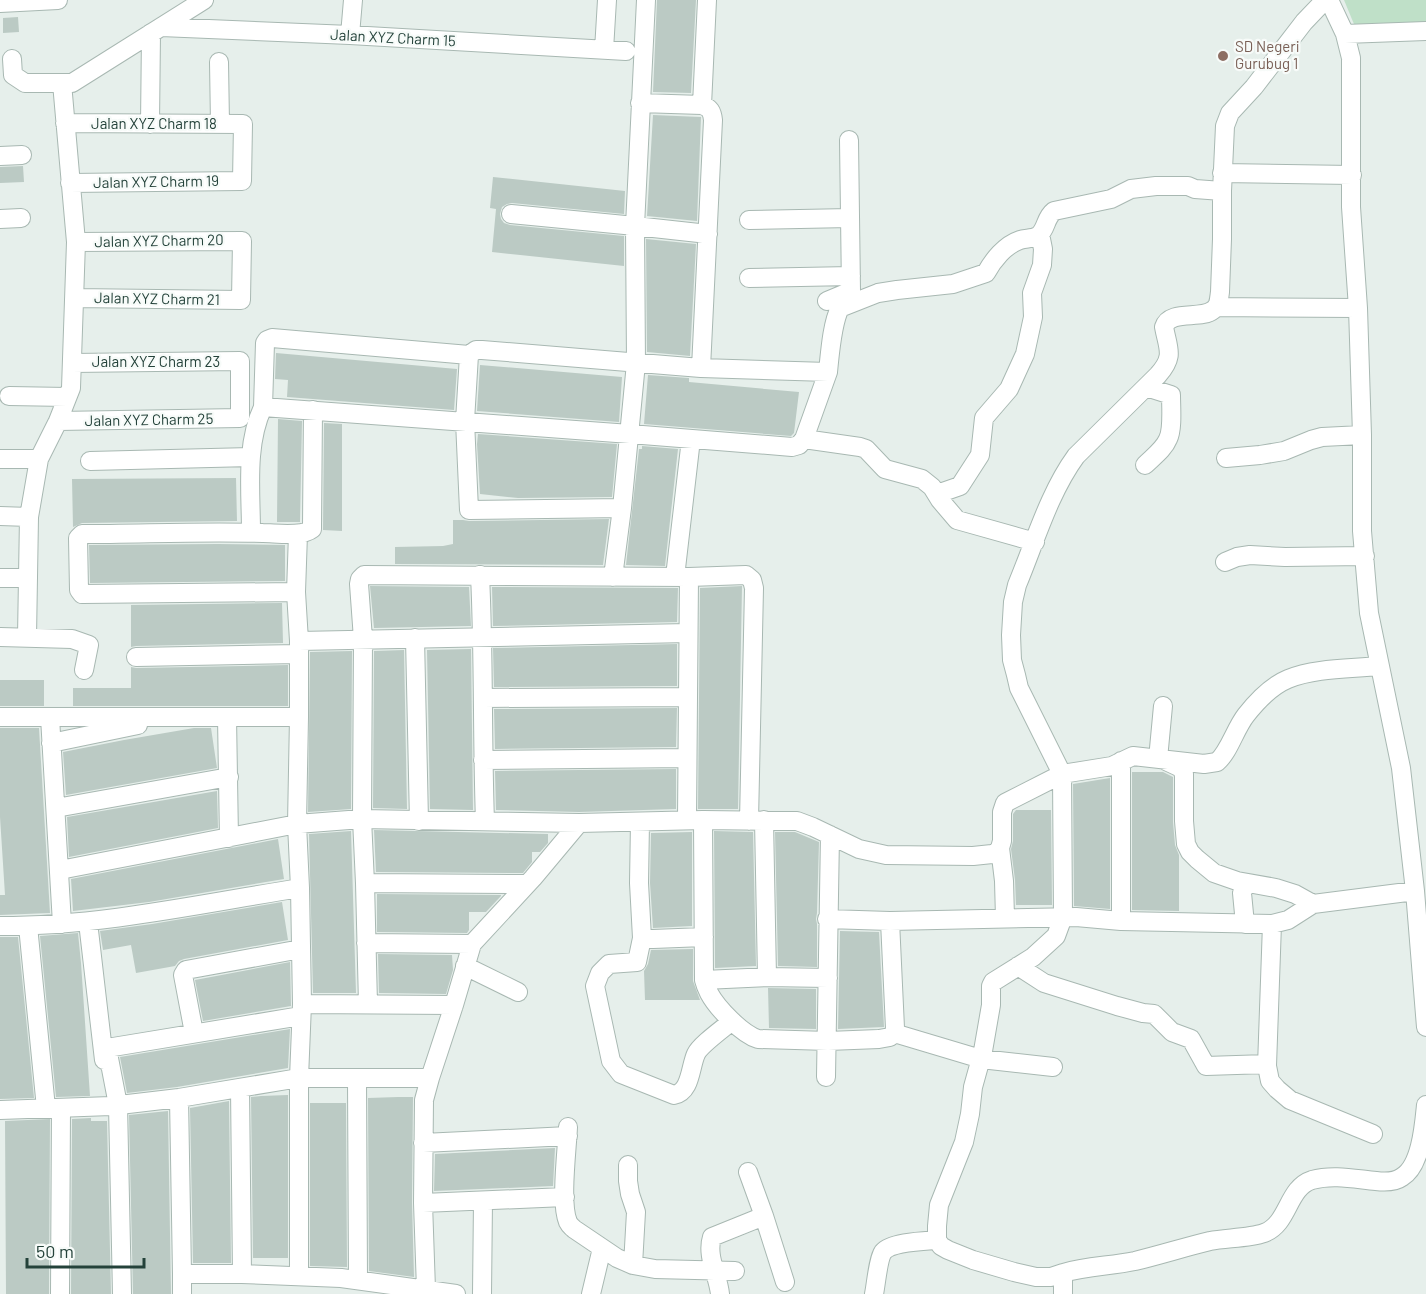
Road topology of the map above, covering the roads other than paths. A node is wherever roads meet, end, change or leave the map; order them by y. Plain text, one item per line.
1 (58, 0) edge
2 (204, 0) edge
3 (353, 0) edge
4 (607, 0) edge
5 (646, 0) edge
6 (707, 0) edge
7 (1327, 0) edge
8 (0, 3) edge
9 (156, 30) junction
10 (1426, 31) edge
11 (1345, 34) junction
12 (350, 35) junction
13 (604, 50) junction
14 (626, 51) dead end
15 (12, 59) dead end
16 (219, 62) dead end
17 (62, 83) junction
18 (640, 103) junction
19 (702, 105) junction
20 (65, 123) junction
21 (150, 124) junction
22 (220, 124) junction
23 (849, 140) dead end
24 (22, 155) dead end
25 (0, 156) edge
26 (1352, 175) junction
27 (242, 181) joint
28 (1222, 182) junction
29 (70, 183) junction
30 (511, 214) dead end
31 (21, 218) dead end
32 (850, 218) junction
33 (0, 219) edge
34 (749, 220) dead end
35 (635, 226) junction
36 (708, 234) junction
37 (1040, 234) junction
38 (76, 242) junction
39 (827, 276) junction
40 (851, 276) junction
41 (749, 278) dead end
42 (74, 298) junction
43 (241, 300) joint
44 (827, 301) junction
45 (1216, 307) junction
46 (1358, 308) junction
47 (831, 346) junction
48 (469, 355) junction
49 (1169, 356) junction
50 (72, 363) junction
51 (636, 363) junction
52 (701, 368) junction
53 (828, 372) junction
54 (1146, 387) junction
55 (1171, 395) junction
56 (9, 396) dead end
57 (67, 398) junction
58 (263, 407) junction
59 (313, 410) junction
60 (240, 418) joint
61 (58, 421) junction
62 (465, 421) junction
63 (630, 434) junction
64 (1362, 435) junction
65 (691, 439) junction
66 (804, 439) junction
67 (251, 457) junction
68 (1226, 458) dead end
69 (0, 459) edge
70 (39, 459) junction
71 (90, 461) dead end
72 (1145, 465) dead end
73 (937, 494) junction
74 (622, 508) junction
75 (0, 516) edge
76 (29, 517) junction
77 (251, 532) junction
78 (298, 534) junction
79 (1035, 542) junction
80 (1365, 556) junction
81 (1225, 562) dead end
82 (480, 575) junction
83 (613, 577) junction
84 (682, 577) junction
85 (0, 578) edge
86 (28, 578) junction
87 (296, 592) junction
88 (688, 633) junction
89 (0, 637) edge
90 (27, 637) junction
91 (483, 637) junction
92 (415, 638) junction
93 (363, 639) junction
94 (299, 647) junction
95 (136, 657) dead end
96 (1379, 666) junction
97 (84, 670) dead end
98 (688, 697) junction
99 (483, 698) junction
100 (1163, 706) dead end
101 (0, 717) edge
102 (50, 717) junction
103 (227, 717) junction
104 (299, 717) junction
105 (174, 718) junction
106 (51, 743) junction
107 (687, 758) junction
108 (1158, 759) junction
109 (483, 760) junction
110 (1121, 761) junction
111 (1062, 774) junction
112 (229, 777) junction
113 (56, 808) junction
114 (362, 819) junction
115 (695, 820) junction
116 (756, 820) junction
117 (419, 821) junction
118 (485, 821) junction
119 (640, 822) junction
120 (579, 823) junction
121 (297, 824) junction
122 (830, 835) junction
123 (229, 838) junction
124 (1000, 848) junction
125 (60, 870) junction
126 (1418, 879) edge
127 (365, 883) junction
128 (1246, 883) junction
129 (527, 884) junction
130 (300, 888) junction
131 (1313, 904) junction
132 (1063, 917) junction
133 (1005, 918) junction
134 (828, 919) junction
135 (890, 921) junction
136 (1121, 921) junction
137 (88, 922) junction
138 (62, 924) junction
139 (1245, 924) junction
140 (1272, 924) junction
141 (0, 926) edge
142 (28, 926) junction
143 (704, 937) junction
144 (642, 938) junction
145 (366, 943) junction
146 (472, 944) junction
147 (301, 950) junction
148 (465, 966) junction
149 (1018, 966) junction
150 (767, 978) junction
151 (828, 978) junction
152 (704, 980) junction
153 (518, 992) dead end
154 (368, 1004) junction
155 (454, 1005) junction
156 (302, 1010) junction
157 (732, 1021) junction
158 (1426, 1027) edge
159 (194, 1033) junction
160 (894, 1033) junction
161 (828, 1041) junction
162 (981, 1059) junction
163 (1267, 1064) junction
164 (1053, 1067) dead end
165 (826, 1077) dead end
166 (299, 1078) junction
167 (430, 1078) junction
168 (357, 1079) junction
169 (240, 1088) junction
170 (179, 1098) junction
171 (1426, 1105) edge
172 (114, 1106) junction
173 (53, 1108) junction
174 (0, 1110) edge
175 (1373, 1134) dead end
176 (423, 1143) junction
177 (628, 1165) dead end
178 (748, 1172) dead end
179 (565, 1197) junction
180 (483, 1201) junction
181 (423, 1203) junction
182 (764, 1216) junction
183 (937, 1240) junction
184 (602, 1248) junction
185 (633, 1265) junction
186 (716, 1271) junction
187 (735, 1271) dead end
188 (1063, 1273) junction
189 (182, 1274) junction
190 (242, 1274) junction
191 (299, 1276) junction
192 (785, 1282) dead end
193 (347, 1284) edge
194 (426, 1289) junction
195 (60, 1294) edge
196 (122, 1294) edge
197 (182, 1294) edge
198 (456, 1294) edge
199 (482, 1294) edge
200 (591, 1294) edge
201 (720, 1294) edge
202 (874, 1294) edge
203 (1063, 1294) edge

1 - 8 street
2 - 9 street
3 - 12 street
4 - 13 street
5 - 18 street
6 - 19 street
7 - 11 street
7 - 28 street
9 - 12 street, Jalan XYZ Charm 15
9 - 17 street
9 - 21 street
10 - 11 street
11 - 26 street
12 - 13 street, Jalan XYZ Charm 15
13 - 14 street, Jalan XYZ Charm 15
15 - 17 street
16 - 22 street
17 - 20 street
18 - 19 street
18 - 35 street
19 - 36 street
20 - 21 street, Jalan XYZ Charm 18
20 - 29 street
21 - 22 street, Jalan XYZ Charm 18
22 - 27 street, Jalan XYZ Charm 18
23 - 32 street
24 - 25 street
26 - 28 street
26 - 46 street
27 - 29 street, Jalan XYZ Charm 19
28 - 37 street
28 - 45 street
29 - 38 street
30 - 35 street
31 - 33 street
32 - 34 street
32 - 40 street
35 - 36 street
35 - 51 street
36 - 52 street
37 - 47 street
37 - 73 street
38 - 42 street
38 - 43 street, Jalan XYZ Charm 20
39 - 40 street
39 - 41 street
39 - 44 street
40 - 44 street
42 - 43 street, Jalan XYZ Charm 21
42 - 50 street
44 - 47 street
45 - 46 street
45 - 49 street
46 - 64 street
47 - 53 street
48 - 51 street
48 - 58 street
48 - 62 street
49 - 54 street
49 - 55 street
50 - 57 street
50 - 60 street, Jalan XYZ Charm 23
51 - 52 street
51 - 63 street
52 - 53 street
53 - 66 street
54 - 55 street
54 - 79 street
55 - 72 street
56 - 57 street
57 - 61 street
58 - 59 street
58 - 67 street
59 - 62 street
59 - 78 street
60 - 61 street, Jalan XYZ Charm 25
61 - 70 street
62 - 63 street
62 - 74 street
63 - 65 street
63 - 74 street
64 - 68 street
64 - 80 street
65 - 66 street
65 - 84 street
66 - 73 street
67 - 71 street
67 - 77 street
69 - 70 street
70 - 76 street
73 - 79 street
74 - 83 street
75 - 76 street
76 - 86 street
77 - 78 street
77 - 87 street
78 - 87 street
79 - 111 street
80 - 81 street
80 - 96 street
82 - 83 street
82 - 91 street
82 - 93 street
83 - 84 street
84 - 88 street
84 - 116 street
85 - 86 street
86 - 90 street
87 - 94 street
88 - 91 street
88 - 98 street
89 - 90 street
90 - 97 street
91 - 92 street
91 - 99 street
92 - 93 street
92 - 117 street
93 - 94 street
93 - 114 street
94 - 95 street
94 - 104 street
96 - 108 street
96 - 126 street
98 - 99 street
98 - 107 street
99 - 109 street
100 - 108 street
101 - 102 street
102 - 105 street
102 - 106 street
103 - 104 street
103 - 105 street
103 - 112 street
104 - 121 street
105 - 106 street
106 - 113 street
107 - 109 street
107 - 115 street
108 - 110 street
108 - 128 street
109 - 118 street
110 - 111 street
110 - 136 street
111 - 124 street
111 - 132 street
112 - 113 street
112 - 123 street
113 - 125 street
114 - 117 street
114 - 121 street
114 - 127 street
115 - 116 street
115 - 119 street
115 - 143 street
116 - 122 street
116 - 150 street
117 - 118 street
118 - 120 street
119 - 120 street
119 - 144 street
120 - 129 street
121 - 123 street
121 - 130 street
122 - 124 street
122 - 134 street
123 - 125 street
124 - 133 street
125 - 138 street
126 - 131 street
126 - 158 street
127 - 129 street
127 - 145 street
128 - 131 street
128 - 139 street
129 - 146 street
130 - 137 street
130 - 147 street
131 - 140 street
132 - 133 street
132 - 136 street
132 - 149 street
133 - 135 street
134 - 135 street
134 - 151 street
135 - 160 street
136 - 139 street
137 - 138 street
137 - 172 street
138 - 142 street
139 - 140 street
140 - 163 street
141 - 142 street
142 - 173 street
143 - 144 street
143 - 152 street
144 - 157 street
145 - 146 street
145 - 154 street
146 - 148 street
147 - 156 street
147 - 159 street
148 - 153 street
148 - 155 street
149 - 162 street
149 - 163 street
150 - 151 street
150 - 152 street
151 - 161 street
152 - 157 street
154 - 155 street
154 - 156 street
155 - 167 street
156 - 159 street
156 - 166 street
157 - 161 street
159 - 172 street
160 - 161 street
160 - 162 street
161 - 165 street
162 - 164 street
162 - 183 street
163 - 175 street
166 - 168 street
166 - 169 street
166 - 191 street
167 - 168 street
167 - 176 street
168 - 193 street
169 - 170 street
169 - 190 street
170 - 172 street
170 - 189 street
171 - 188 street
172 - 173 street
172 - 196 street
173 - 174 street
173 - 195 street
176 - 179 street
176 - 181 street
177 - 185 street
178 - 182 street
179 - 180 street
179 - 184 street
180 - 181 street
180 - 199 street
181 - 194 street
182 - 186 street
182 - 192 street
183 - 188 street
183 - 202 street
184 - 185 street
184 - 200 street
185 - 186 street
186 - 187 street
186 - 201 street
188 - 203 street
189 - 190 street
189 - 197 street
190 - 191 street
191 - 193 street
193 - 194 street
194 - 198 street

